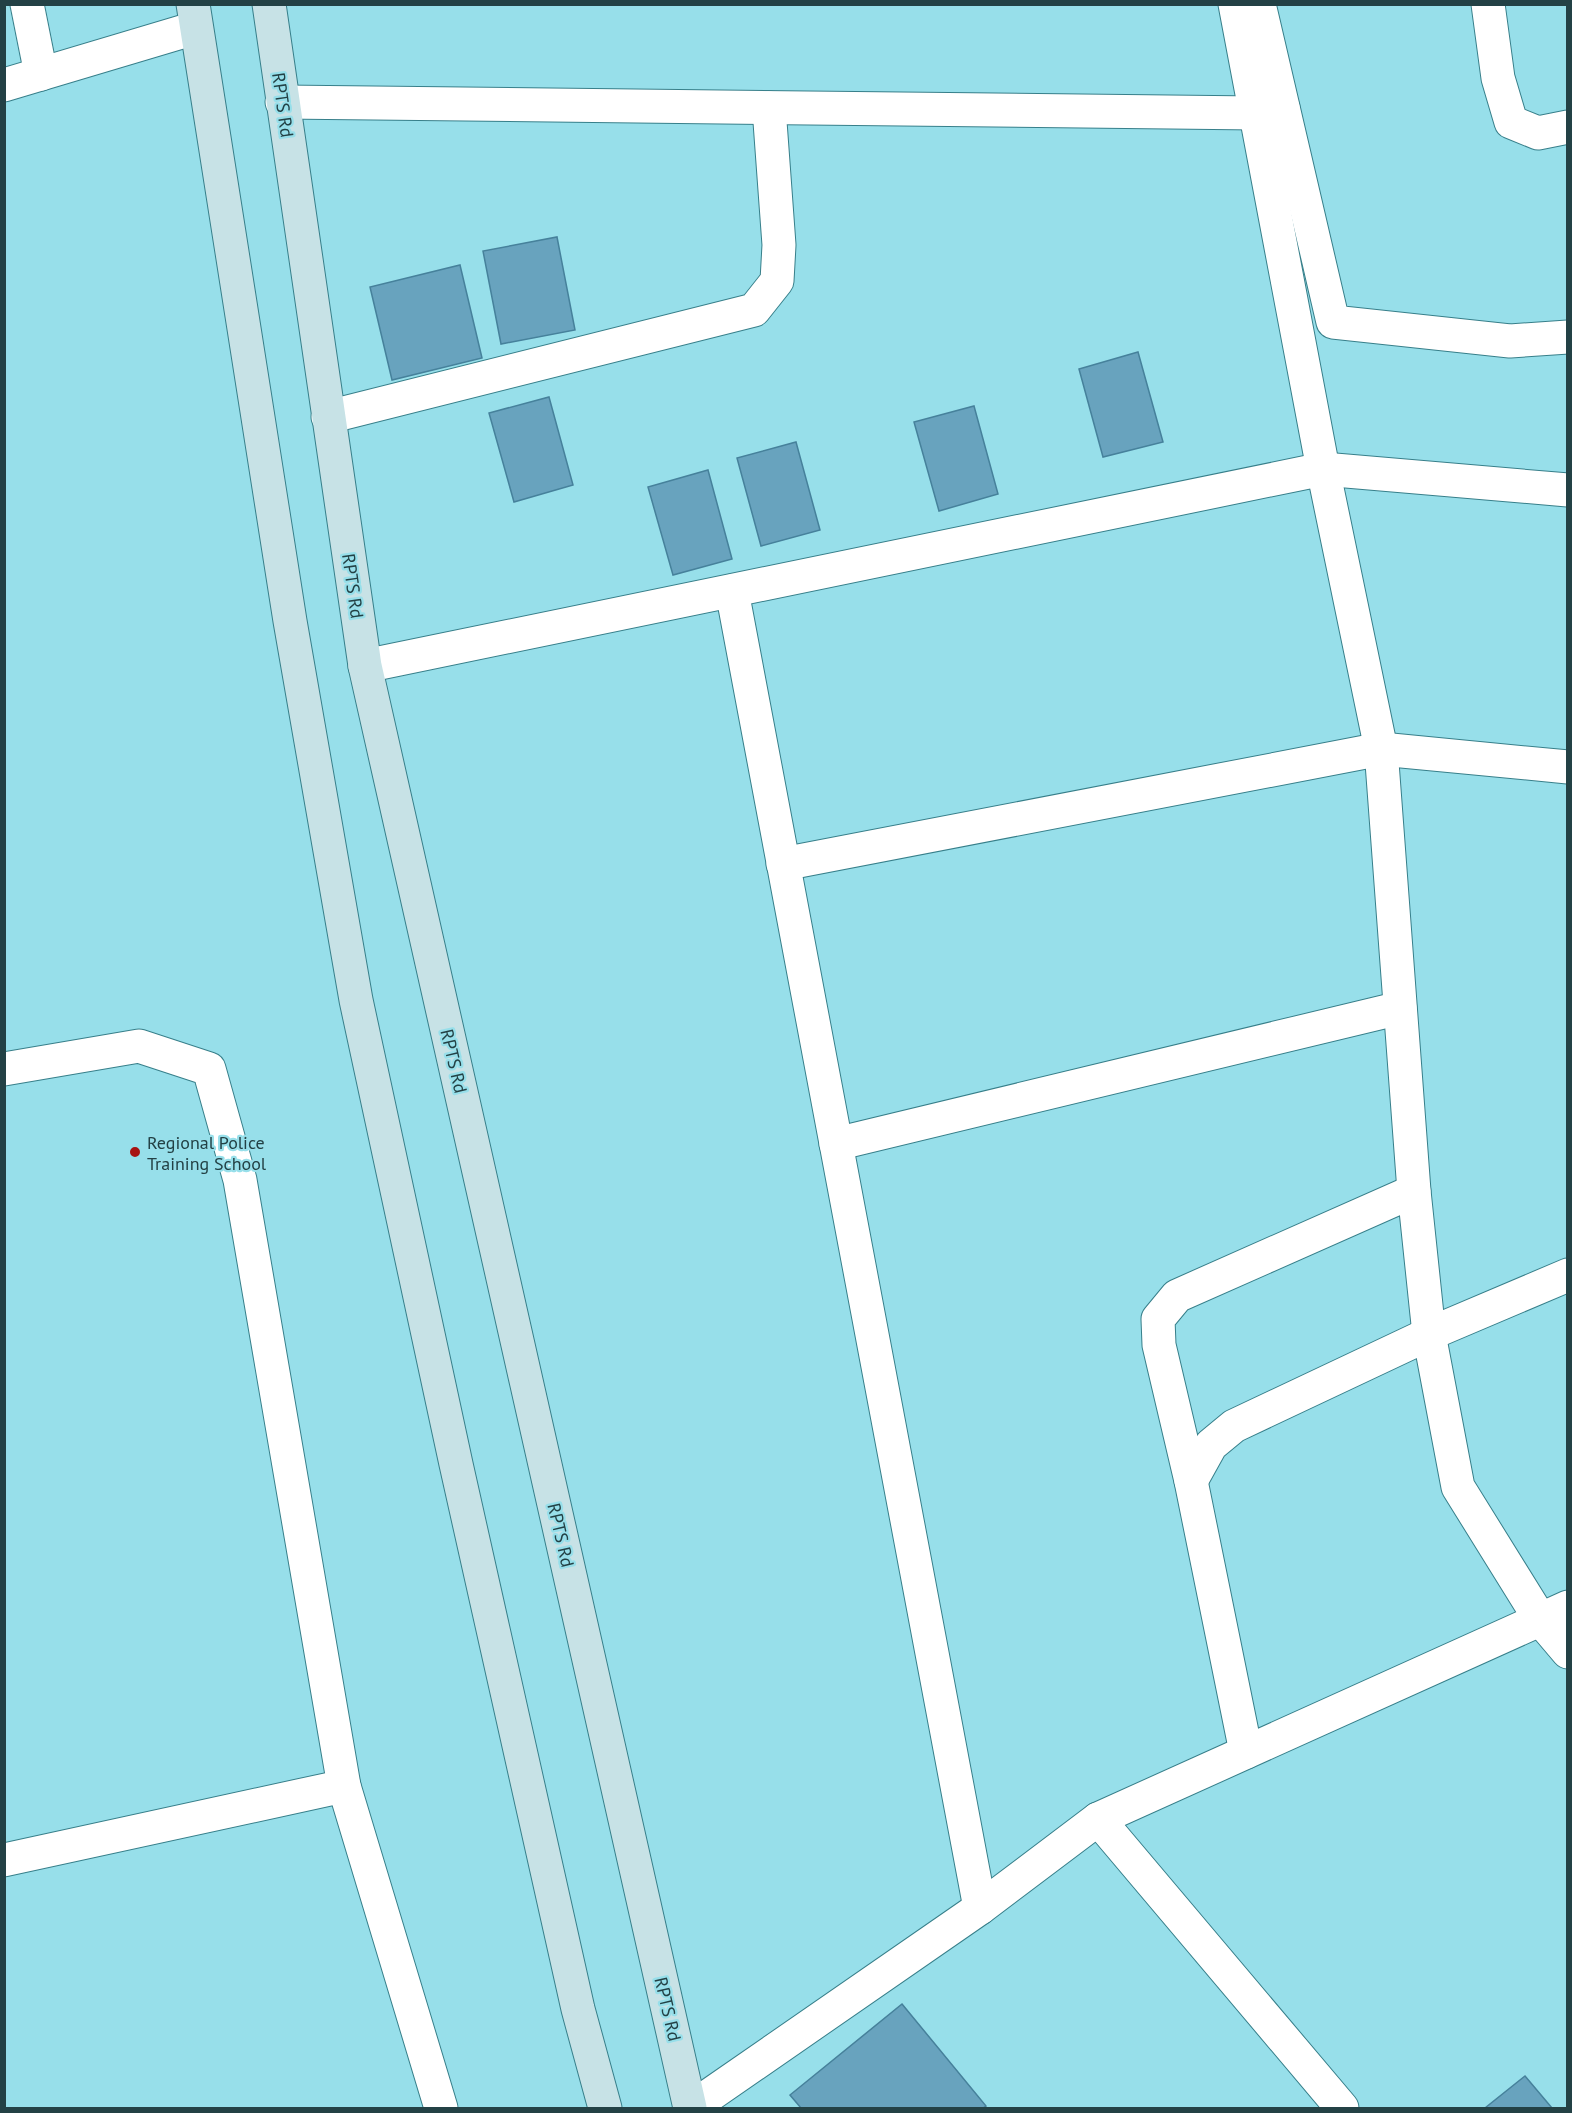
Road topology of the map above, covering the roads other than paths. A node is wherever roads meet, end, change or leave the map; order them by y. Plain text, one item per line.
1 (27, 4) edge
2 (269, 4) edge
3 (1235, 4) edge
4 (1259, 4) edge
5 (1488, 4) edge
6 (194, 16) edge
7 (41, 74) junction
8 (4, 86) edge
9 (282, 102) junction
10 (770, 108) junction
11 (1270, 111) junction
12 (1568, 127) edge
13 (1326, 293) junction
14 (1292, 301) junction
15 (1568, 337) edge
16 (328, 417) junction
17 (1323, 469) junction
18 (1568, 490) edge
19 (732, 591) junction
20 (365, 666) junction
21 (1381, 749) junction
22 (1568, 767) edge
23 (783, 864) junction
24 (1400, 1008) junction
25 (4, 1069) edge
26 (836, 1144) junction
27 (1414, 1191) junction
28 (1568, 1275) edge
29 (1429, 1334) junction
30 (1191, 1481) junction
31 (1554, 1613) edge
32 (1568, 1652) edge
33 (1246, 1752) junction
34 (344, 1786) junction
35 (1098, 1819) junction
36 (4, 1860) edge
37 (980, 1908) junction
38 (441, 2109) edge
39 (605, 2109) edge
40 (691, 2109) edge
41 (1342, 2109) edge

1 - 7 street
2 - 9 street, RPTS Rd
3 - 11 street
4 - 11 street
5 - 12 street
6 - 7 street
6 - 39 street
7 - 8 street
9 - 10 street
9 - 16 street, RPTS Rd
10 - 11 street
10 - 16 street
11 - 13 street
11 - 14 street
13 - 14 street
13 - 15 street
14 - 17 street
16 - 20 street, RPTS Rd
17 - 18 street
17 - 19 street
17 - 21 street
19 - 20 street
19 - 23 street
20 - 40 street, RPTS Rd
21 - 22 street
21 - 23 street
21 - 24 street
23 - 26 street
24 - 26 street
24 - 27 street
25 - 34 street
26 - 37 street
27 - 29 street
27 - 30 street
28 - 29 street
29 - 30 street
29 - 31 street
30 - 33 street
31 - 32 street
31 - 33 street
33 - 35 street
34 - 36 street
34 - 38 street
35 - 37 street
35 - 41 street
37 - 40 street

